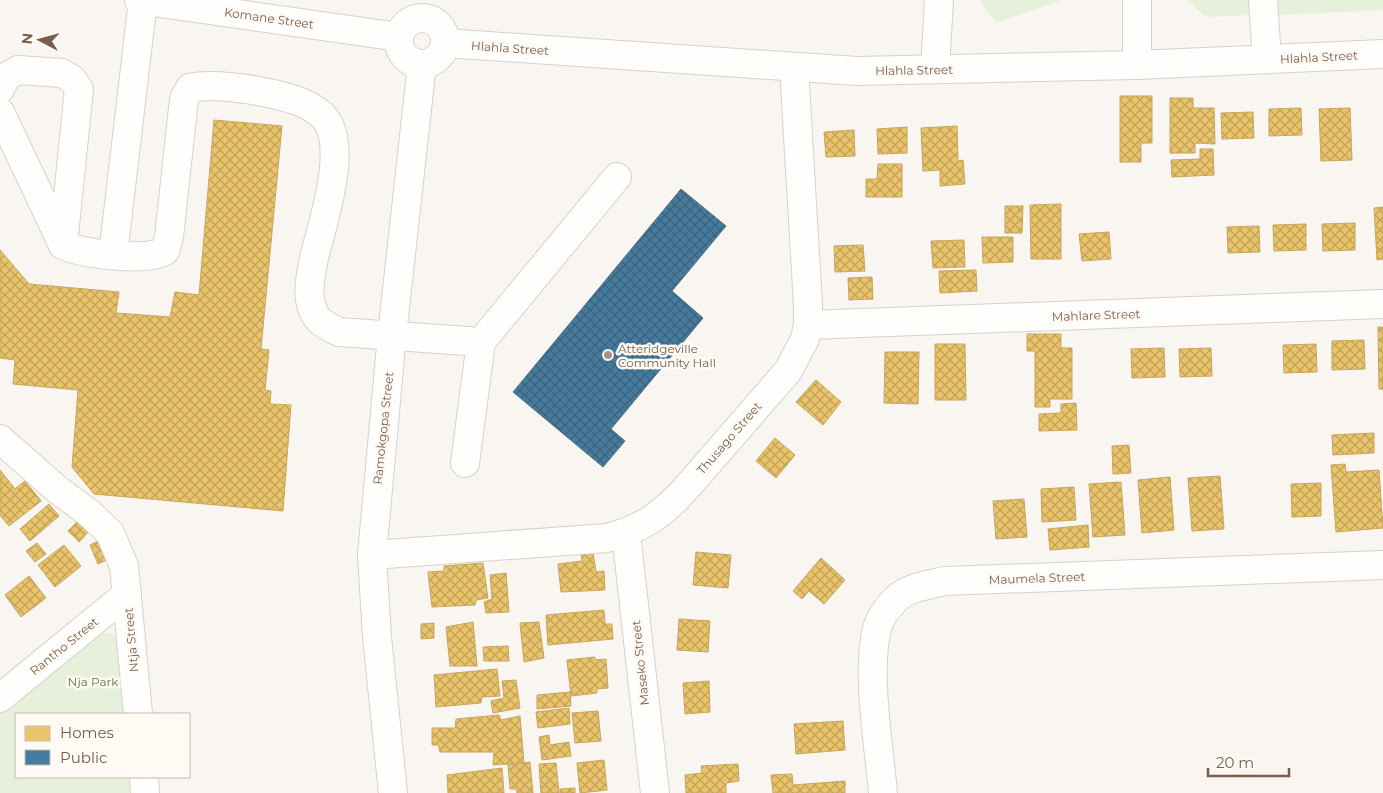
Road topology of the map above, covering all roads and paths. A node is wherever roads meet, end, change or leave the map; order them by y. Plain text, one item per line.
1 (142, 0) edge
2 (939, 0) edge
3 (1138, 0) edge
4 (1263, 0) edge
5 (399, 37) junction
6 (446, 43) junction
7 (1383, 54) edge
8 (1267, 59) junction
9 (422, 64) junction
10 (1137, 65) junction
11 (794, 68) junction
12 (935, 69) junction
13 (0, 89) edge
14 (0, 112) edge
15 (617, 177) dead end
16 (63, 246) junction
17 (113, 255) junction
18 (1383, 304) edge
19 (808, 325) junction
20 (392, 335) junction
21 (481, 342) junction
22 (0, 439) edge
23 (465, 463) dead end
24 (626, 533) junction
25 (372, 555) junction
26 (1383, 565) edge
27 (127, 594) junction
28 (0, 698) edge
29 (138, 713) edge
30 (144, 778) edge
31 (145, 793) edge
32 (394, 793) edge
33 (655, 793) edge
34 (883, 793) edge

1 - 5 street, Komane Street
1 - 17 street
2 - 12 street
3 - 10 street
4 - 8 street
5 - 6 street
5 - 9 street
6 - 9 street
6 - 11 street, Hlahla Street
7 - 8 street, Hlahla Street
8 - 10 street, Hlahla Street
9 - 20 street, Ramokgopa Street
10 - 12 street, Hlahla Street
11 - 12 street, Hlahla Street
11 - 19 street, Thusago Street
13 - 16 street
14 - 16 street
15 - 21 street
16 - 17 street
17 - 20 street
18 - 19 street, Mahlare Street
19 - 24 street, Thusago Street
20 - 21 street
20 - 25 street, Ramokgopa Street
21 - 23 street
22 - 27 street, Ntja Street
24 - 25 street, Thusago Street
24 - 33 street, Maseko Street
25 - 32 street, Ramokgopa Street
26 - 34 street, Maumela Street
27 - 28 street, Rantho Street
27 - 29 street, Ntja Street
30 - 31 street

